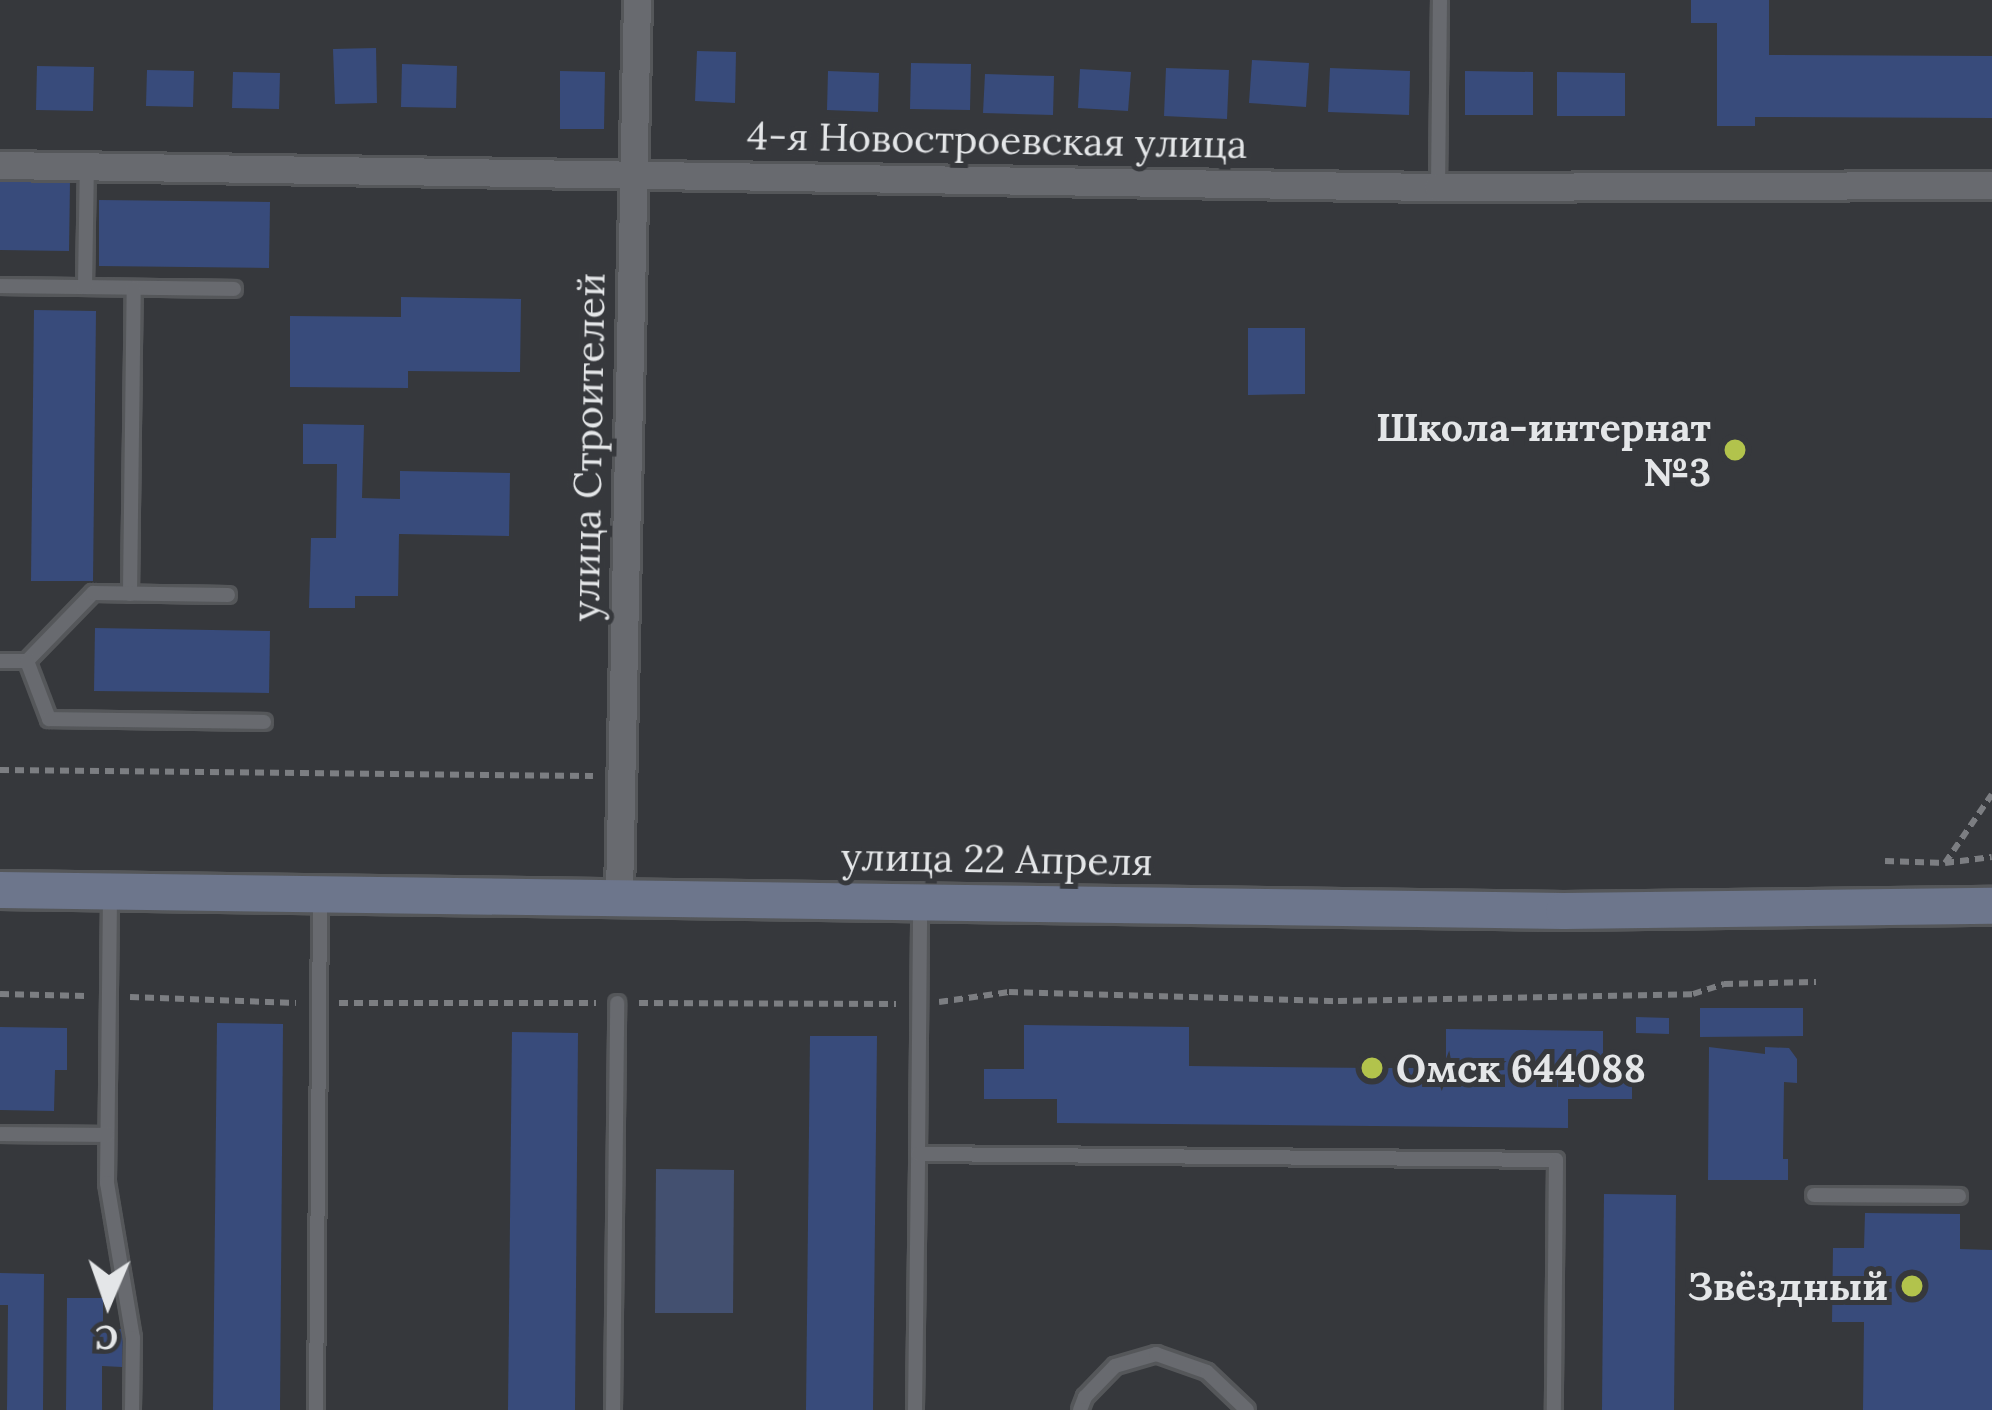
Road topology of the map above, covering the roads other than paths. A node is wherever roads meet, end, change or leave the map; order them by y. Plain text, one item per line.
1 (637, 0) edge
2 (1440, 0) edge
3 (0, 165) edge
4 (86, 166) junction
5 (632, 173) junction
6 (1992, 185) edge
7 (1438, 187) junction
8 (0, 286) edge
9 (85, 287) junction
10 (134, 288) junction
11 (235, 289) dead end
12 (130, 594) junction
13 (228, 595) dead end
14 (0, 661) edge
15 (28, 662) junction
16 (264, 722) dead end
17 (0, 890) edge
18 (110, 891) junction
19 (320, 892) junction
20 (619, 895) junction
21 (920, 900) junction
22 (1992, 906) edge
23 (617, 1003) dead end
24 (0, 1134) edge
25 (107, 1135) junction
26 (918, 1154) junction
27 (1814, 1196) dead end
28 (1959, 1196) dead end
29 (132, 1410) edge
30 (316, 1410) edge
31 (613, 1410) edge
32 (915, 1410) edge
33 (1080, 1410) edge
34 (1247, 1410) edge
35 (1553, 1410) edge

1 - 5 street, улица Строителей
2 - 7 lane
3 - 4 street, 4-я Новостроевская улица
4 - 5 street, 4-я Новостроевская улица
4 - 9 lane
5 - 7 street, 4-я Новостроевская улица
5 - 20 street, улица Строителей
6 - 7 street, 4-я Новостроевская улица
8 - 9 lane
9 - 10 lane
10 - 11 lane
10 - 12 lane
12 - 13 lane
12 - 15 lane
14 - 15 lane
15 - 16 lane
17 - 18 main road, улица 22 Апреля
18 - 19 main road, улица 22 Апреля
18 - 25 lane
19 - 20 main road, улица 22 Апреля
19 - 30 lane
20 - 21 main road, улица 22 Апреля
21 - 22 main road, улица 22 Апреля
21 - 26 lane
23 - 31 lane
24 - 25 lane
25 - 29 lane
26 - 32 lane
26 - 35 lane
27 - 28 lane
33 - 34 lane

